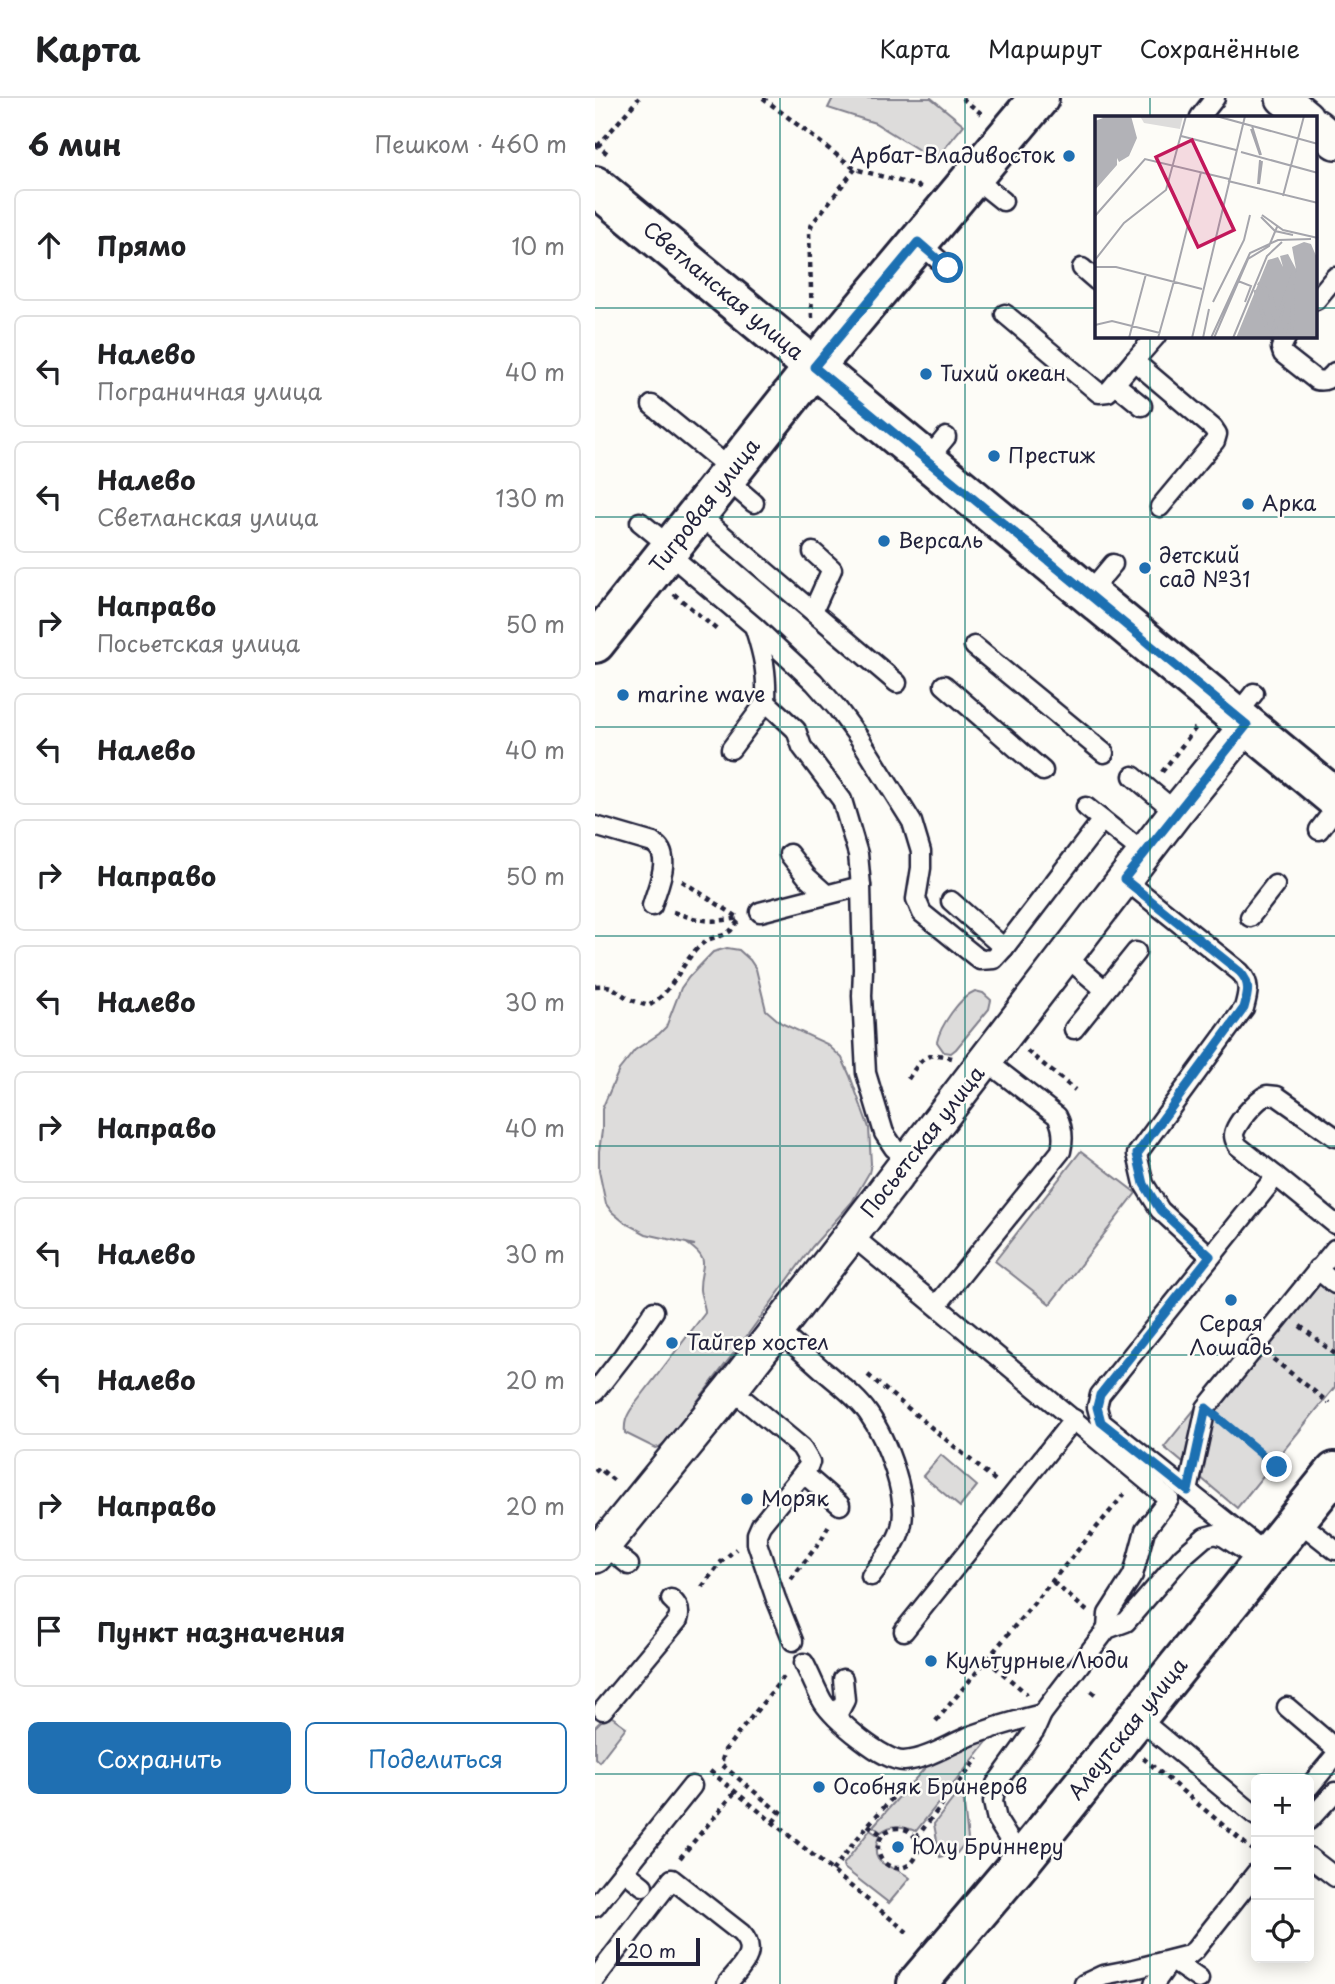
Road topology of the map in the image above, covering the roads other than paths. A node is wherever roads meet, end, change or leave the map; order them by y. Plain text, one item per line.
1 (1039, 98) edge
2 (1215, 98) edge
3 (1283, 98) edge
4 (1201, 116) edge
5 (1305, 116) edge
6 (1317, 126) edge
7 (1335, 142) edge
8 (973, 177) junction
9 (595, 186) edge
10 (1003, 201) dead end
11 (918, 242) junction
12 (948, 268) dead end
13 (1082, 268) dead end
14 (1095, 279) edge
15 (1326, 279) edge
16 (1317, 298) edge
17 (1005, 314) dead end
18 (1154, 338) edge
19 (1286, 338) edge
20 (1134, 361) junction
21 (814, 367) junction
22 (1335, 372) edge
23 (1115, 384) junction
24 (652, 405) dead end
25 (1142, 406) dead end
26 (738, 485) junction
27 (1160, 507) dead end
28 (698, 514) junction
29 (640, 522) dead end
30 (813, 552) dead end
31 (668, 562) junction
32 (1113, 564) dead end
33 (1088, 594) junction
34 (813, 611) junction
35 (754, 626) junction
36 (595, 643) edge
37 (974, 646) dead end
38 (897, 683) dead end
39 (944, 685) dead end
40 (766, 702) junction
41 (1235, 713) junction
42 (731, 750) dead end
43 (1104, 753) dead end
44 (1043, 771) dead end
45 (1133, 776) dead end
46 (1086, 807) dead end
47 (1335, 809) edge
48 (1176, 812) junction
49 (1327, 814) edge
50 (1102, 820) junction
51 (595, 826) edge
52 (789, 854) dead end
53 (1134, 867) junction
54 (1275, 885) dead end
55 (861, 886) junction
56 (826, 894) junction
57 (951, 901) dead end
58 (652, 906) road end
59 (760, 912) dead end
60 (1249, 917) dead end
61 (1004, 947) junction
62 (1136, 952) dead end
63 (1065, 956) junction
64 (1105, 990) junction
65 (1074, 1029) dead end
66 (979, 1068) junction
67 (1335, 1137) edge
68 (908, 1161) junction
69 (1276, 1175) junction
70 (1335, 1224) edge
71 (851, 1235) junction
72 (1335, 1248) edge
73 (1210, 1256) junction
74 (1317, 1269) junction
75 (1335, 1284) edge
76 (937, 1305) junction
77 (654, 1311) dead end
78 (776, 1330) junction
79 (731, 1388) junction
80 (595, 1392) edge
81 (1074, 1419) junction
82 (1335, 1472) edge
83 (803, 1473) junction
84 (1188, 1491) junction
85 (840, 1505) road end
86 (1297, 1520) junction
87 (1335, 1550) edge
88 (609, 1555) edge
89 (1265, 1559) junction
90 (871, 1576) dead end
91 (671, 1599) dead end
92 (1101, 1623) junction
93 (904, 1631) dead end
94 (793, 1641) dead end
95 (805, 1664) road end
96 (843, 1679) dead end
97 (1287, 1707) dead end
98 (603, 1710) dead end
99 (1044, 1712) junction
100 (836, 1717) junction
101 (1137, 1717) junction
102 (1335, 1748) edge
103 (1335, 1756) edge
104 (1314, 1781) edge
105 (692, 1786) dead end
106 (1335, 1792) edge
107 (1251, 1812) edge
108 (1314, 1815) edge
109 (1022, 1860) junction
110 (1314, 1861) edge
111 (624, 1871) junction
112 (1335, 1877) edge
113 (1251, 1879) edge
114 (643, 1886) dead end
115 (595, 1908) edge
116 (1171, 1960) junction
117 (595, 1979) edge
118 (1199, 1979) dead end
119 (727, 1984) edge
120 (918, 1984) edge
121 (1084, 1984) edge
122 (1154, 1984) edge

1 - 8 main road, Тигровая улица
2 - 4 lane
3 - 5 street
6 - 7 street
8 - 10 lane
8 - 11 main road, Тигровая улица
9 - 21 main road, Светланская улица
11 - 12 lane
11 - 21 main road, Тигровая улица
13 - 14 lane
15 - 16 lane
17 - 23 lane
18 - 20 lane
19 - 22 lane
20 - 23 lane
20 - 27 lane
21 - 26 main road, Тигровая улица
21 - 33 main road, Светланская улица
23 - 25 lane
24 - 26 lane
26 - 28 main road, Тигровая улица
28 - 31 main road, Тигровая улица
28 - 34 lane
29 - 31 lane
30 - 34 lane
31 - 35 lane
31 - 36 main road, Тигровая улица
32 - 33 lane
33 - 41 main road, Светланская улица
34 - 38 lane
35 - 40 lane
35 - 61 lane
37 - 43 lane
39 - 44 lane
40 - 42 lane
40 - 55 lane
41 - 48 street, Посьетская улица
41 - 49 main road, Светланская улица
45 - 48 lane
46 - 50 lane
47 - 49 lane
48 - 53 street, Посьетская улица
50 - 53 lane
50 - 61 lane
51 - 58 lane
52 - 56 lane
53 - 63 street, Посьетская улица
53 - 73 lane
54 - 60 lane
55 - 56 lane
55 - 68 lane
56 - 59 lane
57 - 61 lane
62 - 64 lane
63 - 64 lane
63 - 66 street, Посьетская улица
64 - 65 lane
66 - 68 street, Посьетская улица
66 - 76 lane
67 - 69 lane
68 - 71 street, Посьетская улица
69 - 70 lane
69 - 73 lane
71 - 76 lane
71 - 78 street, Посьетская улица
72 - 74 lane
73 - 84 lane
74 - 75 lane
74 - 84 lane
76 - 81 lane
77 - 80 lane
78 - 79 street, Посьетская улица
78 - 90 lane
79 - 83 lane
79 - 88 street, Посьетская улица
81 - 92 lane
81 - 93 lane
82 - 86 main road, Алеутская улица
83 - 85 lane
83 - 94 lane
84 - 89 lane
86 - 87 lane
86 - 89 main road, Алеутская улица
89 - 92 lane
89 - 101 main road, Алеутская улица
91 - 98 lane
92 - 99 lane
95 - 100 lane
96 - 100 lane
97 - 102 lane
99 - 100 lane
99 - 109 lane
101 - 107 lane
101 - 109 main road, Алеутская улица
103 - 104 lane
105 - 111 lane
106 - 108 lane
109 - 120 main road, Алеутская улица
110 - 112 lane
111 - 114 lane
111 - 115 lane
113 - 116 lane
116 - 118 lane
116 - 121 lane
116 - 122 lane
117 - 119 lane

